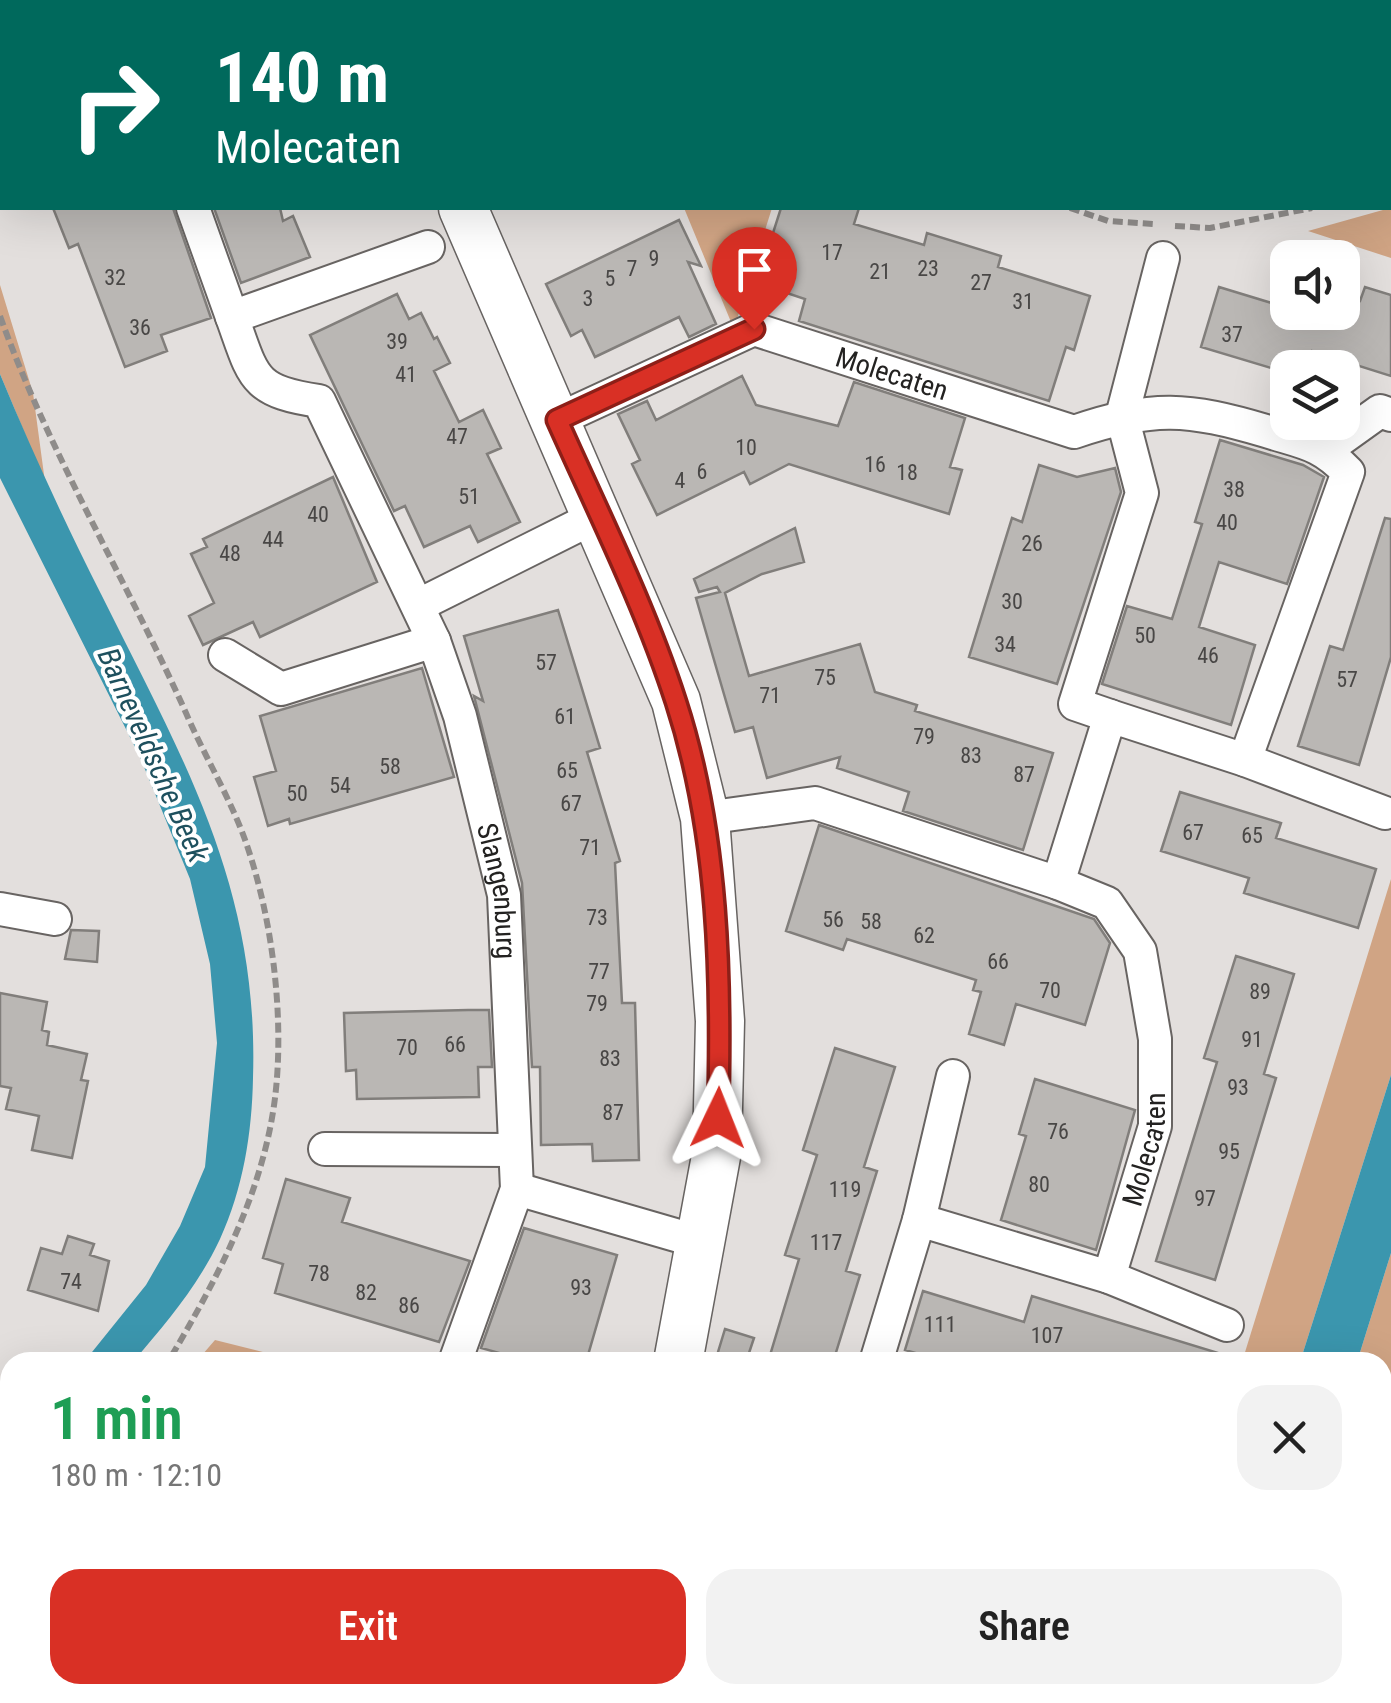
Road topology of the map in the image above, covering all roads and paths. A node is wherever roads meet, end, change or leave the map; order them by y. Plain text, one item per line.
1 (193, 210) edge
2 (464, 210) edge
3 (1076, 210) edge
4 (1295, 210) edge
5 (428, 247) dead end
6 (1162, 258) dead end
7 (0, 316) edge
8 (232, 317) junction
9 (1391, 414) edge
10 (1122, 416) junction
11 (557, 420) junction
12 (1327, 450) junction
13 (599, 515) junction
14 (419, 605) junction
15 (434, 641) junction
16 (225, 655) dead end
17 (1110, 716) junction
18 (1245, 760) junction
19 (1386, 814) dead end
20 (705, 818) junction
21 (1058, 883) junction
22 (0, 909) edge
23 (55, 919) dead end
24 (953, 1076) dead end
25 (325, 1149) dead end
26 (514, 1150) junction
27 (517, 1189) junction
28 (919, 1220) junction
29 (703, 1243) junction
30 (1108, 1277) junction
31 (1227, 1324) dead end
32 (174, 1352) edge
33 (460, 1352) edge
34 (680, 1352) edge
35 (879, 1352) edge

1 - 8 street, Slangenburg
2 - 11 street
3 - 4 path
5 - 8 street
6 - 10 street
7 - 32 path
8 - 14 street, Slangenburg
9 - 12 street
10 - 11 street, Molecaten
10 - 12 street, Molecaten
10 - 17 street
11 - 13 street
12 - 18 street
13 - 14 street
13 - 20 street
14 - 15 street, Slangenburg
15 - 16 street
15 - 26 street, Slangenburg
17 - 18 street
17 - 21 street
18 - 19 street
20 - 21 street, Molecaten
20 - 29 street
21 - 30 street, Molecaten
22 - 23 street
24 - 28 street
25 - 26 street
26 - 27 street, Slangenburg
27 - 29 street
27 - 33 street, Slangenburg
28 - 30 street
28 - 35 street
29 - 34 street
30 - 31 street

